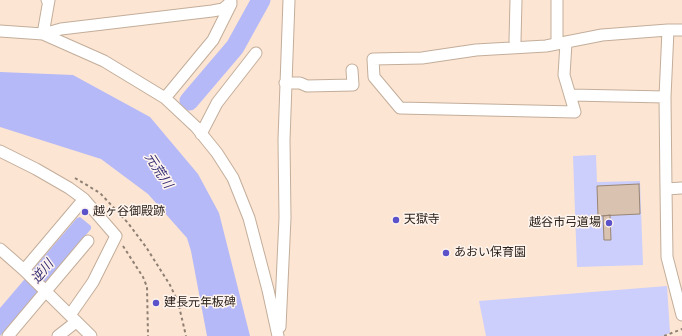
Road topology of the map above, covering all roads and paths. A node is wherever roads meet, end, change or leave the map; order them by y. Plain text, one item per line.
1 (47, 0) edge
2 (289, 0) edge
3 (516, 0) edge
4 (557, 0) edge
5 (232, 1) edge
6 (668, 30) junction
7 (682, 30) edge
8 (0, 31) edge
9 (42, 34) junction
10 (515, 41) dead end
11 (561, 41) junction
12 (256, 53) dead end
13 (352, 70) dead end
14 (285, 83) junction
15 (571, 95) junction
16 (665, 97) junction
17 (166, 98) junction
18 (201, 134) junction
19 (0, 151) edge
20 (666, 188) junction
21 (682, 188) edge
22 (84, 199) junction
23 (116, 236) junction
24 (88, 241) dead end
25 (0, 249) edge
26 (24, 270) junction
27 (44, 290) junction
28 (682, 316) edge
29 (73, 318) junction
30 (682, 329) edge
31 (8, 336) edge
32 (58, 336) edge
33 (90, 336) edge
34 (148, 336) edge
35 (279, 336) edge
36 (664, 336) edge

1 - 9 street
2 - 14 street
3 - 10 street
4 - 11 street
5 - 9 street
5 - 17 street
6 - 7 street
6 - 11 street
6 - 16 street
8 - 9 street
9 - 17 street
11 - 15 street
11 - 15 street
12 - 18 street
13 - 14 street
14 - 35 street
15 - 16 street
16 - 20 street
17 - 18 street
18 - 35 street
19 - 22 street
20 - 21 street
20 - 28 street
22 - 23 street
22 - 26 street
23 - 29 street
23 - 34 path
24 - 27 street
25 - 26 street
26 - 27 street
27 - 29 street
27 - 31 street
29 - 32 street
29 - 33 street
30 - 36 path

